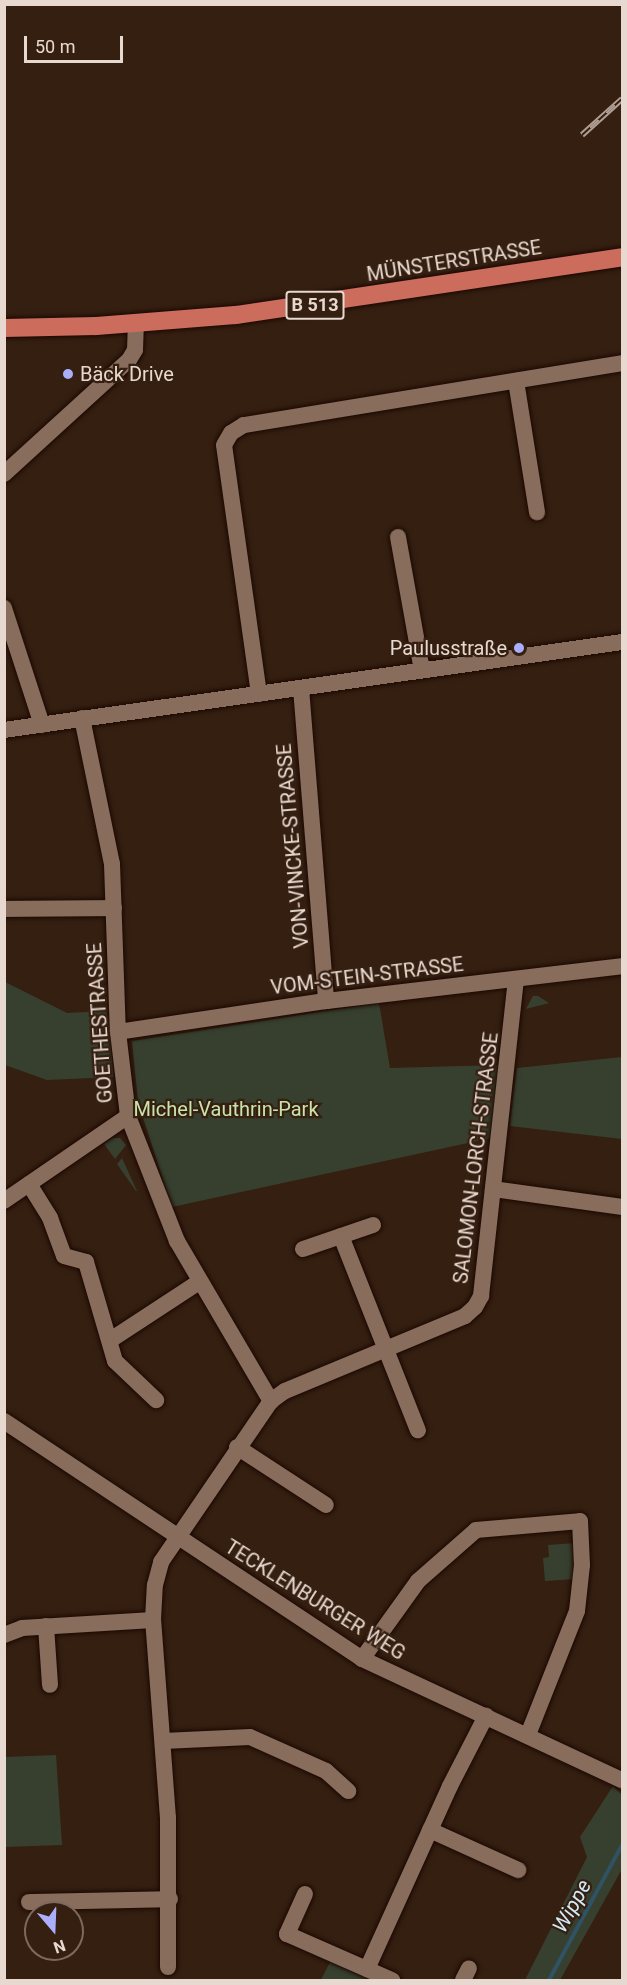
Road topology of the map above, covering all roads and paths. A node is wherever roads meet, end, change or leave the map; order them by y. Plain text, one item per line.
1 (622, 256) edge
2 (136, 324) junction
3 (4, 328) edge
4 (622, 363) edge
5 (516, 381) junction
6 (4, 474) edge
7 (537, 512) dead end
8 (398, 537) dead end
9 (4, 608) edge
10 (622, 642) edge
11 (422, 670) junction
12 (301, 688) junction
13 (259, 694) junction
14 (82, 718) junction
15 (42, 725) junction
16 (4, 730) edge
17 (4, 909) edge
18 (114, 909) junction
19 (622, 966) edge
20 (516, 981) junction
21 (326, 1001) junction
22 (118, 1032) junction
23 (128, 1116) junction
24 (29, 1184) junction
25 (494, 1189) junction
26 (4, 1201) edge
27 (622, 1207) edge
28 (373, 1225) dead end
29 (341, 1236) junction
30 (303, 1249) dead end
31 (199, 1282) junction
32 (112, 1339) junction
33 (385, 1349) junction
34 (156, 1400) dead end
35 (271, 1401) junction
36 (4, 1421) edge
37 (418, 1430) dead end
38 (237, 1447) junction
39 (326, 1505) dead end
40 (176, 1537) junction
41 (153, 1620) junction
42 (46, 1626) junction
43 (4, 1635) edge
44 (362, 1659) junction
45 (50, 1685) dead end
46 (486, 1716) junction
47 (528, 1735) junction
48 (163, 1740) junction
49 (622, 1780) edge
50 (348, 1791) dead end
51 (430, 1830) junction
52 (518, 1870) dead end
53 (305, 1894) dead end
54 (170, 1899) junction
55 (76, 1901) edge
56 (168, 1966) dead end
57 (367, 1969) junction
58 (392, 1980) edge

1 - 2 main road, MÜNSTERSTRASSE / B 513
2 - 3 main road, MÜNSTERSTRASSE / B 513
2 - 6 street
4 - 5 street
5 - 7 street
5 - 13 street
8 - 11 street
9 - 15 street
10 - 11 street
11 - 12 street
12 - 13 street
12 - 21 street, VON-VINCKE-STRASSE
13 - 14 street
14 - 15 street
14 - 18 street, GOETHESTRASSE
15 - 16 street
17 - 18 street
18 - 22 street, GOETHESTRASSE
19 - 20 street, VOM-STEIN-STRASSE
20 - 21 street, VOM-STEIN-STRASSE
20 - 25 street, SALOMON-LORCH-STRASSE
21 - 22 street, VOM-STEIN-STRASSE
22 - 23 street, GOETHESTRASSE
23 - 24 street
23 - 31 street, GOETHESTRASSE
24 - 26 street
24 - 32 street
25 - 27 street
25 - 33 street, SALOMON-LORCH-STRASSE
28 - 29 street
29 - 30 street
29 - 33 street
31 - 32 street
31 - 35 street, GOETHESTRASSE
32 - 34 street
33 - 35 street, SALOMON-LORCH-STRASSE
33 - 37 street
35 - 38 street, SALOMON-LORCH-STRASSE
36 - 40 street, TECKLENBURGER WEG
38 - 39 street
38 - 40 street, SALOMON-LORCH-STRASSE
40 - 41 street, SALOMON-LORCH-STRASSE
40 - 44 street, TECKLENBURGER WEG
41 - 42 street
41 - 48 street, SALOMON-LORCH-STRASSE
42 - 43 street
42 - 45 street
44 - 46 street, TECKLENBURGER WEG
44 - 47 street
46 - 47 street, TECKLENBURGER WEG
46 - 51 street
47 - 49 street, TECKLENBURGER WEG
48 - 50 street
48 - 54 street, SALOMON-LORCH-STRASSE
51 - 52 street
51 - 57 street
53 - 57 street
54 - 55 street
54 - 56 street, SALOMON-LORCH-STRASSE
57 - 58 street

